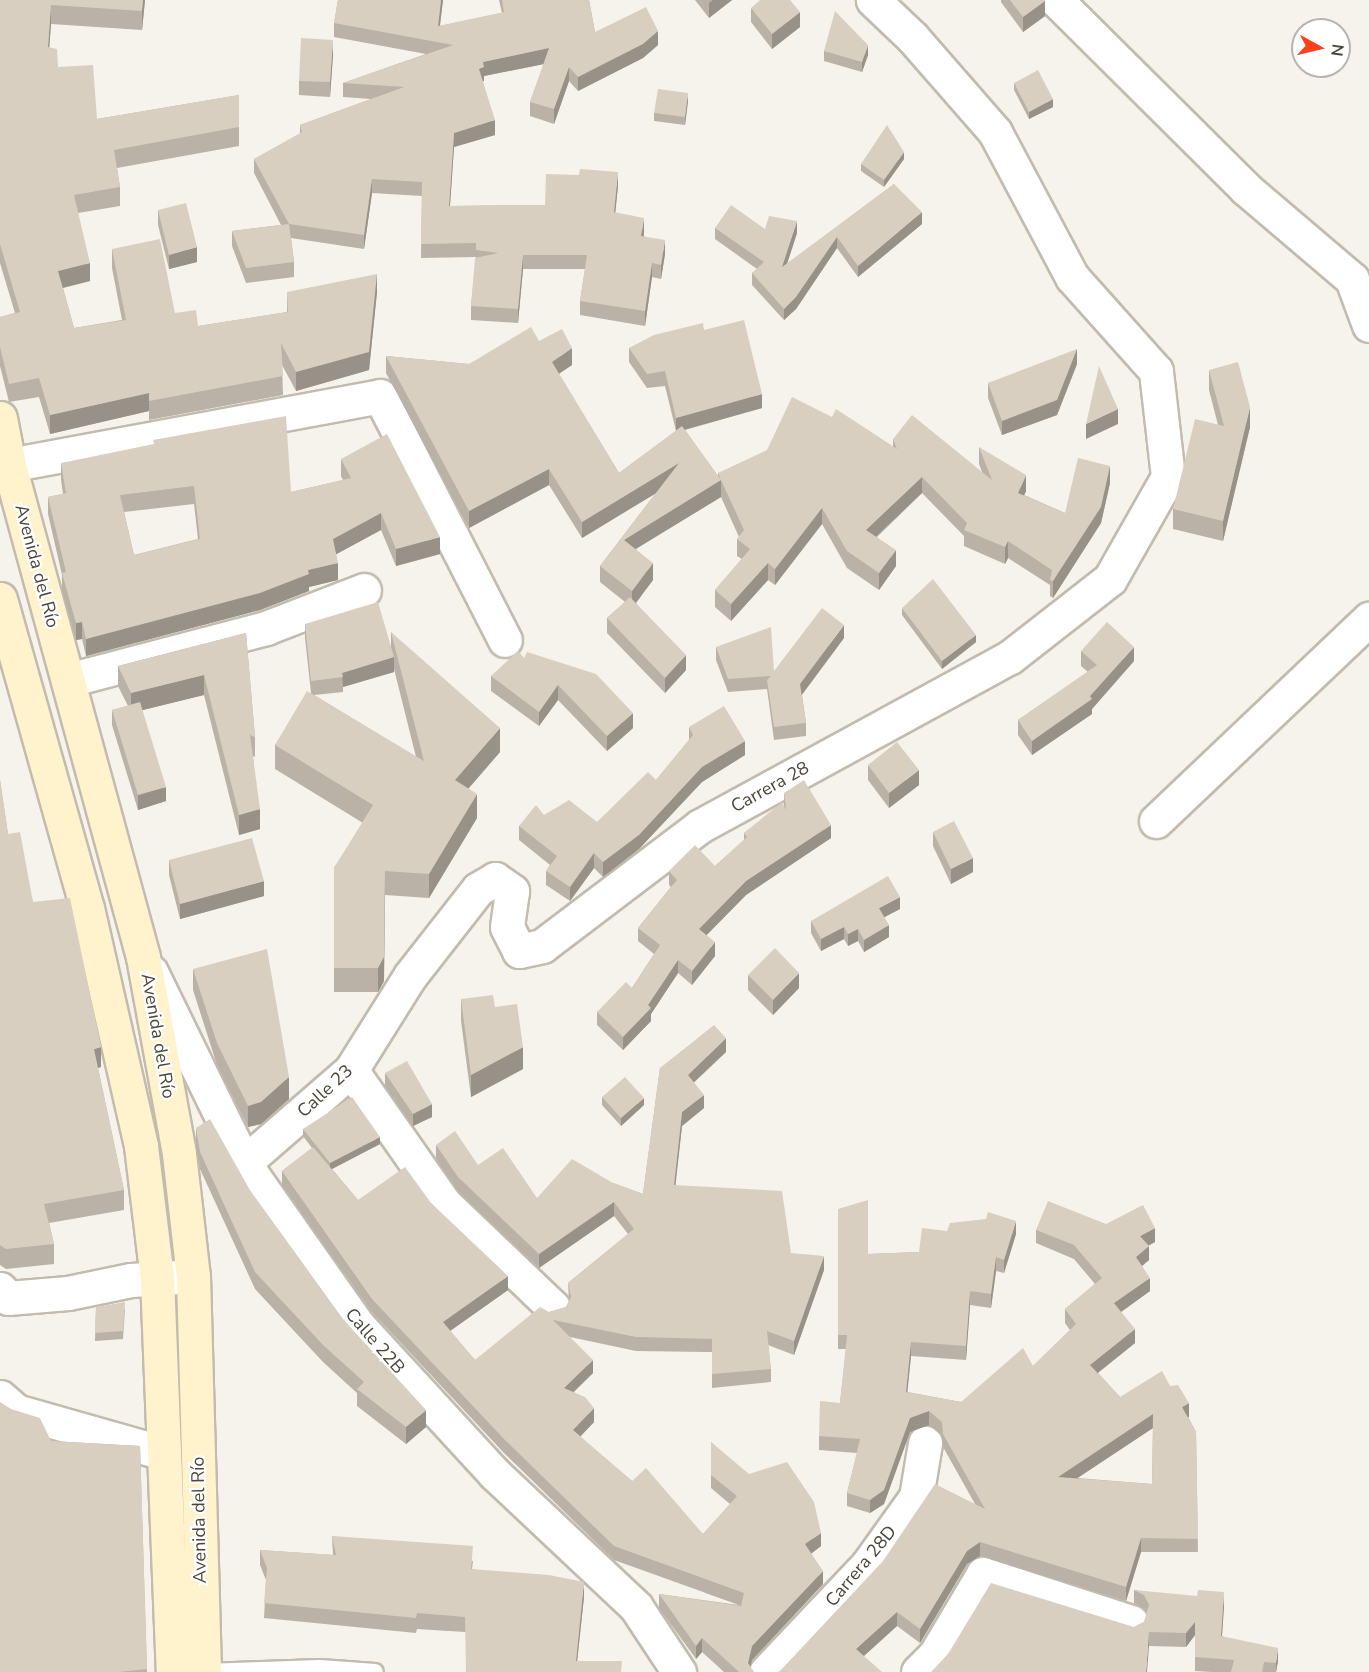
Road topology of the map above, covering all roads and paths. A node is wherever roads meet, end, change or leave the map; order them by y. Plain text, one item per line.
1 (873, 0) edge
2 (1056, 0) edge
3 (1369, 325) edge
4 (0, 418) edge
5 (9, 465) junction
6 (364, 590) dead end
7 (0, 599) edge
8 (1369, 619) edge
9 (505, 640) dead end
10 (71, 691) junction
11 (33, 717) junction
12 (1156, 821) dead end
13 (115, 851) junction
14 (75, 864) junction
15 (143, 957) junction
16 (410, 976) joint
17 (351, 1070) junction
18 (244, 1163) junction
19 (193, 1276) junction
20 (157, 1278) junction
21 (0, 1289) edge
22 (553, 1306) dead end
23 (0, 1397) edge
24 (925, 1443) dead end
25 (163, 1454) junction
26 (1131, 1622) dead end
27 (319, 1670) edge
28 (173, 1672) edge
29 (204, 1672) edge
30 (375, 1672) edge
31 (679, 1672) edge
32 (766, 1672) edge
33 (918, 1672) edge

1 - 16 street, Carrera 28
2 - 3 street
4 - 5 main road, Avenida del Río
5 - 9 street
5 - 10 main road, Avenida del Río
6 - 10 street
7 - 11 main road, Avenida del Río
8 - 12 street
10 - 11 main road
10 - 13 main road, Avenida del Río
11 - 14 main road, Avenida del Río
13 - 14 main road
13 - 15 main road, Avenida del Río
14 - 20 main road, Avenida del Río
15 - 18 street, Calle 22B
15 - 19 main road, Avenida del Río
16 - 17 street, Calle 23
17 - 18 street, Calle 23
17 - 22 street
18 - 31 street, Calle 22B
19 - 20 street
19 - 29 main road, Avenida del Río
20 - 21 street
20 - 25 main road, Avenida del Río
23 - 25 street
24 - 32 street, Carrera 28D
25 - 28 main road, Avenida del Río
26 - 33 street
27 - 29 lane
27 - 30 lane

